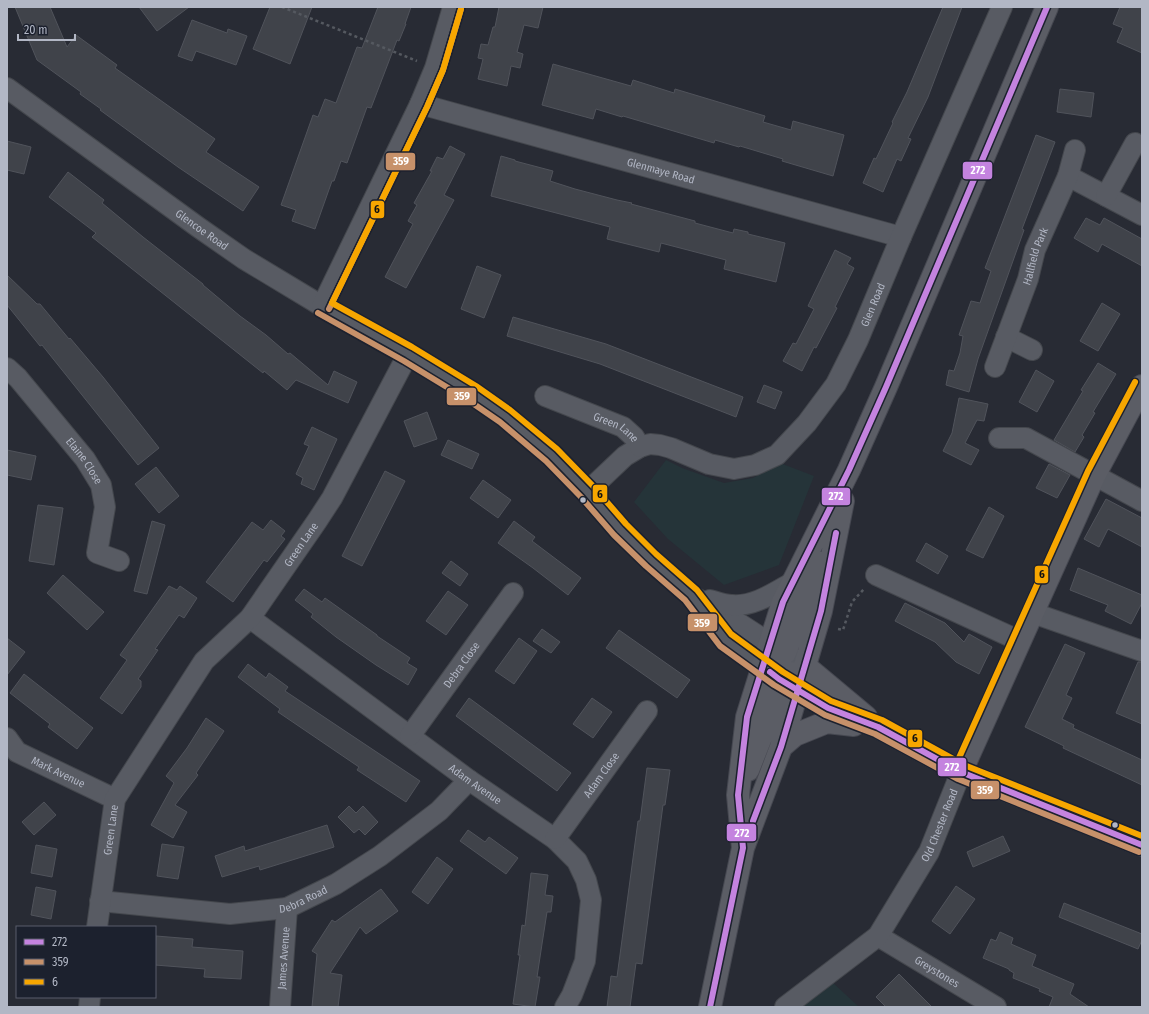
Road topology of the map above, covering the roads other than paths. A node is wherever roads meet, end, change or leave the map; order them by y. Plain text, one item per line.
1 (453, 7) edge
2 (1002, 7) edge
3 (1047, 7) edge
4 (7, 88) edge
5 (420, 104) junction
6 (1135, 143) dead end
7 (1075, 150) dead end
8 (1068, 176) junction
9 (1106, 196) junction
10 (1142, 215) edge
11 (901, 237) junction
12 (322, 306) junction
13 (1006, 338) junction
14 (1032, 350) dead end
15 (408, 354) junction
16 (995, 367) dead end
17 (7, 368) edge
18 (1142, 388) edge
19 (545, 396) dead end
20 (999, 438) dead end
21 (640, 447) junction
22 (849, 470) junction
23 (1095, 474) junction
24 (587, 492) junction
25 (1142, 501) edge
26 (838, 526) junction
27 (119, 561) dead end
28 (876, 576) road end
29 (793, 582) junction
30 (513, 592) dead end
31 (691, 595) junction
32 (1033, 613) junction
33 (250, 618) junction
34 (1020, 641) junction
35 (778, 648) junction
36 (1142, 651) edge
37 (762, 666) junction
38 (805, 666) junction
39 (779, 679) junction
40 (798, 690) junction
41 (647, 711) dead end
42 (878, 727) junction
43 (410, 736) junction
44 (7, 738) edge
45 (781, 747) junction
46 (961, 772) junction
47 (469, 780) junction
48 (738, 795) junction
49 (115, 799) junction
50 (555, 839) junction
51 (1142, 845) edge
52 (743, 848) junction
53 (100, 901) junction
54 (287, 908) junction
55 (97, 926) edge
56 (878, 936) junction
57 (280, 1007) edge
58 (565, 1007) edge
59 (710, 1007) edge
60 (785, 1007) edge
61 (996, 1007) edge

1 - 5 street
2 - 11 street, Glen Road
3 - 22 main road
4 - 12 street, Glencoe Road
5 - 11 street, Glenmaye Road
5 - 12 street
6 - 9 street
7 - 8 street, Hallfield Park
8 - 9 street
8 - 13 street, Hallfield Park
9 - 10 street
11 - 21 street, Glen Road
12 - 15 street, Glencoe Road
13 - 14 street
13 - 16 street, Hallfield Park
15 - 24 street
15 - 33 street, Green Lane
17 - 27 street, Elaine Close
18 - 23 main road, Old Chester Road
19 - 21 street, Green Lane
20 - 23 street
21 - 24 street, Green Lane
22 - 26 main road
22 - 29 main road
23 - 25 street
23 - 32 main road, Old Chester Road
24 - 31 street
26 - 35 main road
26 - 38 main road
28 - 34 street
29 - 31 street
29 - 35 main road
30 - 43 street, Debra Close
31 - 35 street
31 - 37 street
32 - 34 main road, Old Chester Road
32 - 36 street
33 - 43 street, Adam Avenue
33 - 49 street, Green Lane
34 - 46 main road, Old Chester Road
35 - 37 main road
35 - 38 street
37 - 39 main road
37 - 48 main road
38 - 39 main road
38 - 40 main road
38 - 42 main road
39 - 40 main road
39 - 48 main road
40 - 42 main road
40 - 45 main road
41 - 50 street, Adam Close
42 - 45 main road
42 - 46 main road
43 - 47 street, Adam Avenue
44 - 49 street, Mark Avenue
45 - 52 main road
46 - 51 main road
46 - 56 street, Old Chester Road
47 - 50 street, Adam Avenue
47 - 54 street, Debra Road
48 - 52 main road
49 - 53 street, Green Lane
50 - 58 street, Adam Avenue
52 - 59 main road
53 - 54 street, Debra Road
53 - 55 street, Green Lane
54 - 57 street, James Avenue
56 - 60 street, Old Chester Road
56 - 61 street, Greystones

